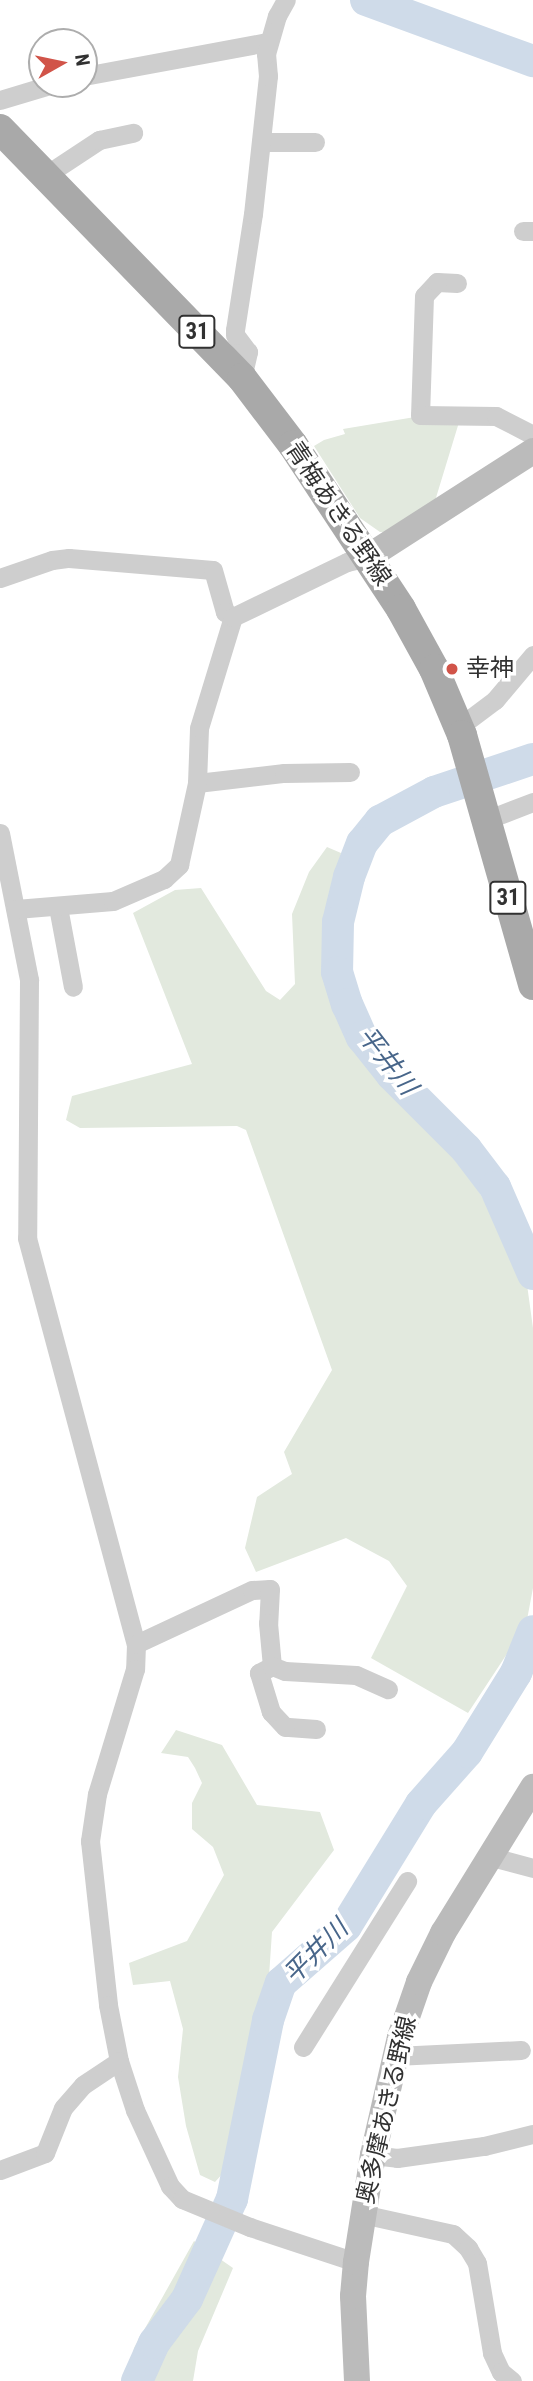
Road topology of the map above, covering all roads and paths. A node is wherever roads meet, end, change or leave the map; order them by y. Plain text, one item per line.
1 (286, 0) edge
2 (268, 42) junction
3 (98, 73) edge
4 (28, 92) edge
5 (0, 100) edge
6 (0, 129) edge
7 (133, 133) dead end
8 (261, 142) junction
9 (315, 142) dead end
10 (46, 175) junction
11 (457, 283) dead end
12 (242, 378) junction
13 (533, 435) edge
14 (533, 451) edge
15 (368, 557) junction
16 (0, 578) edge
17 (233, 617) junction
18 (533, 655) edge
19 (460, 731) junction
20 (350, 772) dead end
21 (197, 783) junction
22 (533, 802) edge
23 (485, 816) junction
24 (0, 834) edge
25 (58, 907) junction
26 (11, 914) edge
27 (533, 985) edge
28 (73, 987) dead end
29 (136, 1644) junction
30 (272, 1666) junction
31 (388, 1689) dead end
32 (316, 1729) dead end
33 (533, 1787) edge
34 (492, 1857) junction
35 (533, 1868) edge
36 (407, 1881) dead end
37 (303, 2047) dead end
38 (521, 2050) dead end
39 (395, 2056) junction
40 (119, 2061) junction
41 (533, 2134) edge
42 (373, 2155) junction
43 (0, 2170) edge
44 (362, 2214) junction
45 (356, 2263) junction
46 (357, 2381) edge
47 (512, 2381) edge

1 - 2 street
2 - 3 street
2 - 8 street
4 - 5 street
6 - 10 main road, 青梅あきる野線 / 31
7 - 10 street
8 - 9 street
8 - 12 street
10 - 12 main road, 青梅あきる野線 / 31
11 - 13 street
12 - 15 main road, 青梅あきる野線 / 31
14 - 15 main road
15 - 17 street
15 - 19 main road, 青梅あきる野線 / 31
16 - 17 street
17 - 21 street
18 - 19 street
19 - 23 main road, 青梅あきる野線 / 31
20 - 21 street
21 - 25 street
22 - 23 street
23 - 27 main road, 青梅あきる野線 / 31
24 - 26 street
25 - 26 street
25 - 28 street
26 - 29 street
29 - 30 street
29 - 40 street
30 - 31 street
30 - 32 street
33 - 34 main road, 奥多摩あきる野線
34 - 35 street
34 - 39 main road, 奥多摩あきる野線
36 - 37 street
38 - 39 street
39 - 42 main road, 奥多摩あきる野線
40 - 43 street
40 - 45 street
41 - 42 street
42 - 44 main road, 奥多摩あきる野線
44 - 45 main road, 奥多摩あきる野線
44 - 47 street
45 - 46 main road, 奥多摩あきる野線

